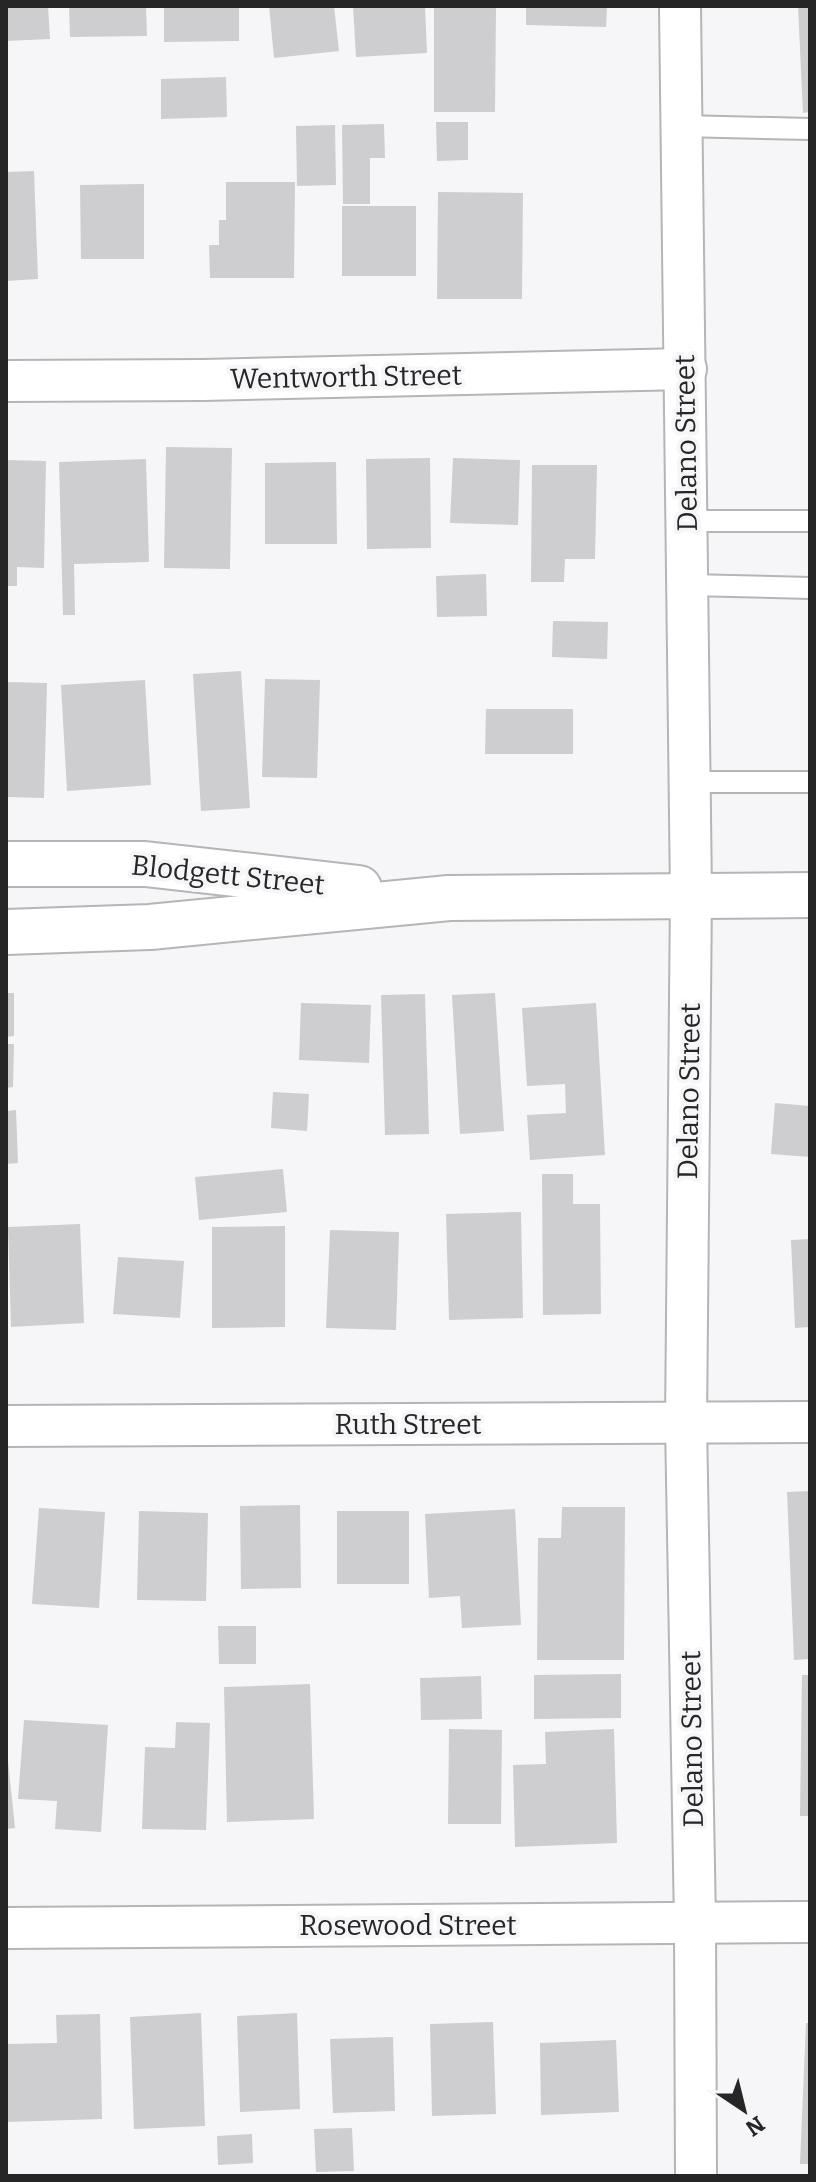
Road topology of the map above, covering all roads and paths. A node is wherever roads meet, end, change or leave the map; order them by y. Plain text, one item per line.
1 (680, 6) edge
2 (682, 126) junction
3 (810, 129) edge
4 (686, 369) junction
5 (6, 381) edge
6 (687, 521) junction
7 (810, 521) edge
8 (688, 585) junction
9 (810, 588) edge
10 (690, 782) junction
11 (810, 782) edge
12 (6, 864) edge
13 (691, 895) junction
14 (810, 895) edge
15 (449, 898) junction
16 (6, 932) edge
17 (810, 1422) edge
18 (686, 1423) junction
19 (6, 1426) edge
20 (695, 1922) junction
21 (810, 1922) edge
22 (6, 1928) edge
23 (696, 2176) edge

1 - 2 street, Delano Street
2 - 3 lane
2 - 4 street, Delano Street
4 - 5 street, Wentworth Street
4 - 6 street, Delano Street
6 - 7 lane
6 - 8 street, Delano Street
8 - 9 lane
8 - 10 street, Delano Street
10 - 11 lane
10 - 13 street, Delano Street
12 - 15 main road, Blodgett Street
13 - 14 main road, Blodgett Street
13 - 15 main road, Blodgett Street
13 - 18 street, Delano Street
15 - 16 main road, Blodgett Street
17 - 18 street, Ruth Street
18 - 19 street, Ruth Street
18 - 20 street, Delano Street
20 - 21 street, Rosewood Street
20 - 22 street, Rosewood Street
20 - 23 street, Delano Street

